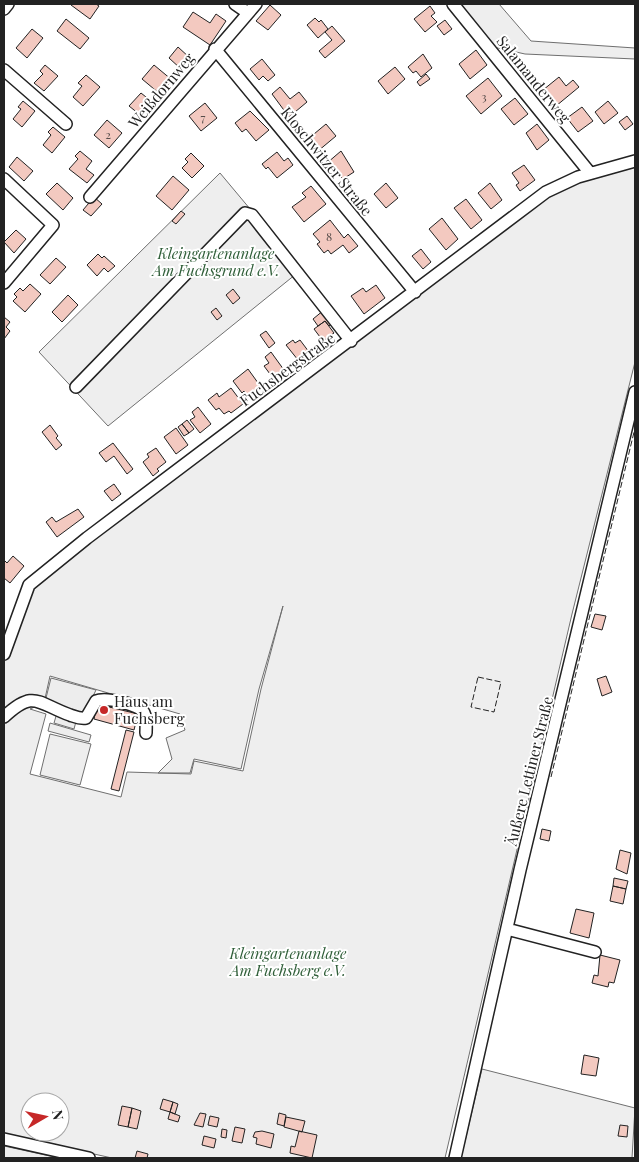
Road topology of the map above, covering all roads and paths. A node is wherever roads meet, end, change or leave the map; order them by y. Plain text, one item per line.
1 (8, 4) edge
2 (235, 4) edge
3 (256, 4) edge
4 (454, 4) edge
5 (4, 9) edge
6 (248, 13) junction
7 (215, 49) junction
8 (4, 70) edge
9 (66, 124) dead end
10 (635, 161) edge
11 (590, 173) junction
12 (4, 179) edge
13 (90, 197) dead end
14 (4, 283) edge
15 (414, 292) junction
16 (351, 341) junction
17 (76, 387) dead end
18 (635, 392) edge
19 (4, 654) edge
20 (4, 717) edge
21 (146, 734) dead end
22 (506, 929) junction
23 (595, 952) dead end
24 (4, 1139) edge
25 (89, 1158) edge
26 (454, 1158) edge

1 - 5 street
2 - 6 street
3 - 6 street, Weißdornweg
4 - 11 street, Salamanderweg
6 - 7 street, Weißdornweg
7 - 13 street, Weißdornweg
7 - 15 street, Kloschwitzer Straße
8 - 9 street
10 - 11 street, Fuchsbergstraße
11 - 15 street, Fuchsbergstraße
12 - 14 street
15 - 16 street, Fuchsbergstraße
16 - 17 street
16 - 19 street, Fuchsbergstraße
18 - 22 street, Äußere Lettiner Straße
20 - 21 street
22 - 23 street
22 - 26 street, Äußere Lettiner Straße
24 - 25 street

